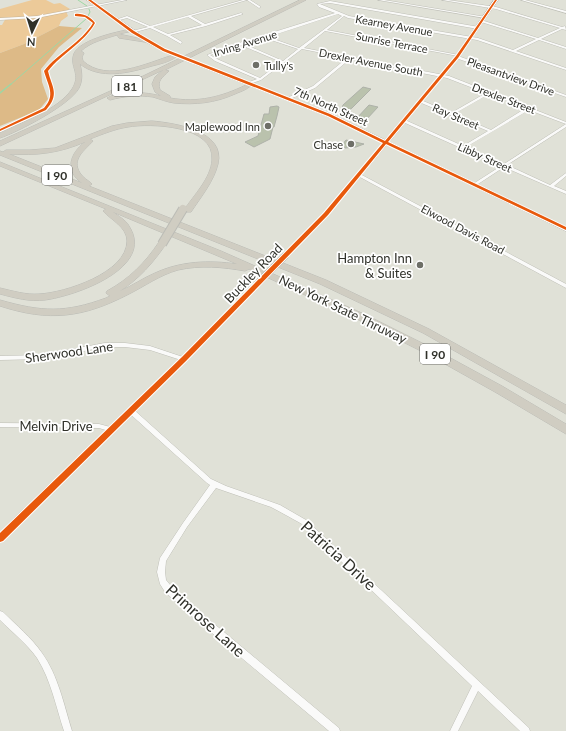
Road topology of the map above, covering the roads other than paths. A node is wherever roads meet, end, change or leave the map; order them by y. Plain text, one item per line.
1 (89, 0) edge
2 (126, 0) edge
3 (247, 0) edge
4 (293, 0) edge
5 (304, 0) edge
6 (379, 0) edge
7 (443, 0) edge
8 (496, 0) edge
9 (522, 0) edge
10 (99, 6) junction
11 (260, 6) dead end
12 (491, 7) junction
13 (566, 12) edge
14 (242, 14) dead end
15 (338, 14) junction
16 (188, 16) junction
17 (343, 16) junction
18 (485, 17) junction
19 (0, 19) edge
20 (116, 20) junction
21 (482, 21) junction
22 (205, 25) junction
23 (148, 27) junction
24 (478, 28) junction
25 (565, 28) edge
26 (134, 30) junction
27 (325, 30) junction
28 (240, 32) junction
29 (168, 35) junction
30 (117, 36) junction
31 (266, 36) junction
32 (471, 38) junction
33 (539, 39) junction
34 (149, 42) junction
35 (180, 43) dead end
36 (240, 44) junction
37 (300, 48) junction
38 (566, 48) edge
39 (190, 51) junction
40 (514, 51) junction
41 (458, 56) junction
42 (350, 57) junction
43 (283, 62) junction
44 (566, 69) edge
45 (441, 76) junction
46 (260, 79) junction
47 (250, 83) junction
48 (489, 93) junction
49 (566, 96) edge
50 (290, 98) junction
51 (420, 101) junction
52 (529, 108) junction
53 (451, 114) junction
54 (404, 121) junction
55 (566, 124) edge
56 (491, 131) junction
57 (0, 137) edge
58 (13, 138) junction
59 (386, 142) junction
60 (0, 144) edge
61 (464, 148) junction
62 (0, 152) edge
63 (0, 164) edge
64 (504, 166) junction
65 (566, 174) edge
66 (359, 175) junction
67 (474, 185) junction
68 (551, 186) junction
69 (566, 193) edge
70 (79, 195) junction
71 (114, 198) junction
72 (185, 210) junction
73 (566, 229) edge
74 (164, 244) junction
75 (566, 286) edge
76 (300, 288) junction
77 (0, 291) edge
78 (0, 294) edge
79 (117, 296) junction
80 (0, 303) edge
81 (0, 358) edge
82 (184, 359) junction
83 (566, 410) edge
84 (131, 411) junction
85 (0, 425) edge
86 (566, 429) edge
87 (112, 430) junction
88 (215, 484) junction
89 (0, 538) edge
90 (0, 615) edge
91 (477, 684) junction
92 (68, 731) edge
93 (336, 731) edge
94 (454, 731) edge
95 (526, 731) edge

1 - 10 street, 7th North Street
2 - 10 street
3 - 11 street
3 - 16 street
4 - 39 highway, I 81
5 - 28 highway, I 81
6 - 18 street
7 - 12 street
8 - 12 street, Buckley Road
9 - 13 street
10 - 19 street
10 - 20 street, 7th North Street
12 - 18 street, Buckley Road
12 - 25 street
14 - 22 street
15 - 17 street, Kearney Avenue
15 - 24 street, Kearney Avenue
15 - 31 street, Irving Avenue
16 - 22 street
16 - 23 street
17 - 27 street
17 - 32 street, Kearney Avenue
18 - 21 street, Buckley Road
20 - 23 street
20 - 26 street, 7th North Street
21 - 24 street, Buckley Road
21 - 33 street
22 - 29 street
23 - 26 street
23 - 29 street
24 - 32 street, Buckley Road
25 - 33 street
26 - 30 highway
26 - 34 street, 7th North Street
26 - 57 highway
27 - 37 street
27 - 41 street, Sunrise Terrace
28 - 47 highway
28 - 58 highway, I 81
29 - 35 street
30 - 34 highway
30 - 39 highway
31 - 36 street, Irving Avenue
31 - 37 street, Drexler Avenue South
32 - 40 street, Kearney Avenue
32 - 41 street, Buckley Road
33 - 38 street
33 - 40 street
34 - 47 street, 7th North Street, bridge
36 - 43 street
36 - 46 street, Irving Avenue
37 - 42 street, Drexler Avenue South
37 - 43 street
39 - 57 highway, I 81
40 - 44 street, Kearney Avenue
41 - 45 street, Buckley Road
41 - 49 street, Pleasantview Drive
42 - 45 street, Drexler Avenue South
42 - 50 street
43 - 46 street
45 - 48 street, Drexler Street
45 - 51 street, Buckley Road
46 - 47 street
47 - 50 street, 7th North Street
47 - 58 highway
48 - 52 street, Drexler Street
48 - 53 street
50 - 59 street, 7th North Street
51 - 53 street, Ray Street
51 - 54 street, Buckley Road
52 - 55 street, Drexler Street
52 - 56 street
53 - 56 street, Ray Street
54 - 59 street, Buckley Road
54 - 61 street, Libby Street
55 - 64 street
56 - 61 street
58 - 60 highway, I 81
59 - 66 street, Buckley Road
59 - 67 street, 7th North Street
61 - 64 street, Libby Street
62 - 71 highway, New York State Thruway / I 90
62 - 72 highway
63 - 70 highway, New York State Thruway / I 90
64 - 67 street
64 - 68 street, Libby Street
65 - 68 street
66 - 75 street, Elwood Davis Road
66 - 82 street, Buckley Road, bridge
67 - 73 street, 7th North Street
68 - 69 street, Libby Street
70 - 76 highway, New York State Thruway / I 90
70 - 77 highway
71 - 72 highway
71 - 83 highway, New York State Thruway / I 90
72 - 74 highway
74 - 78 highway
74 - 79 highway
76 - 79 highway
76 - 86 highway, New York State Thruway / I 90
79 - 80 highway
81 - 82 street, Sherwood Lane
82 - 84 street, Buckley Road
84 - 87 street, Buckley Road
84 - 88 street, Patricia Drive
85 - 87 street, Melvin Drive
87 - 89 street, Buckley Road
88 - 91 street, Patricia Drive
88 - 93 street, Primrose Lane
90 - 92 street
91 - 94 street
91 - 95 street, Patricia Drive

